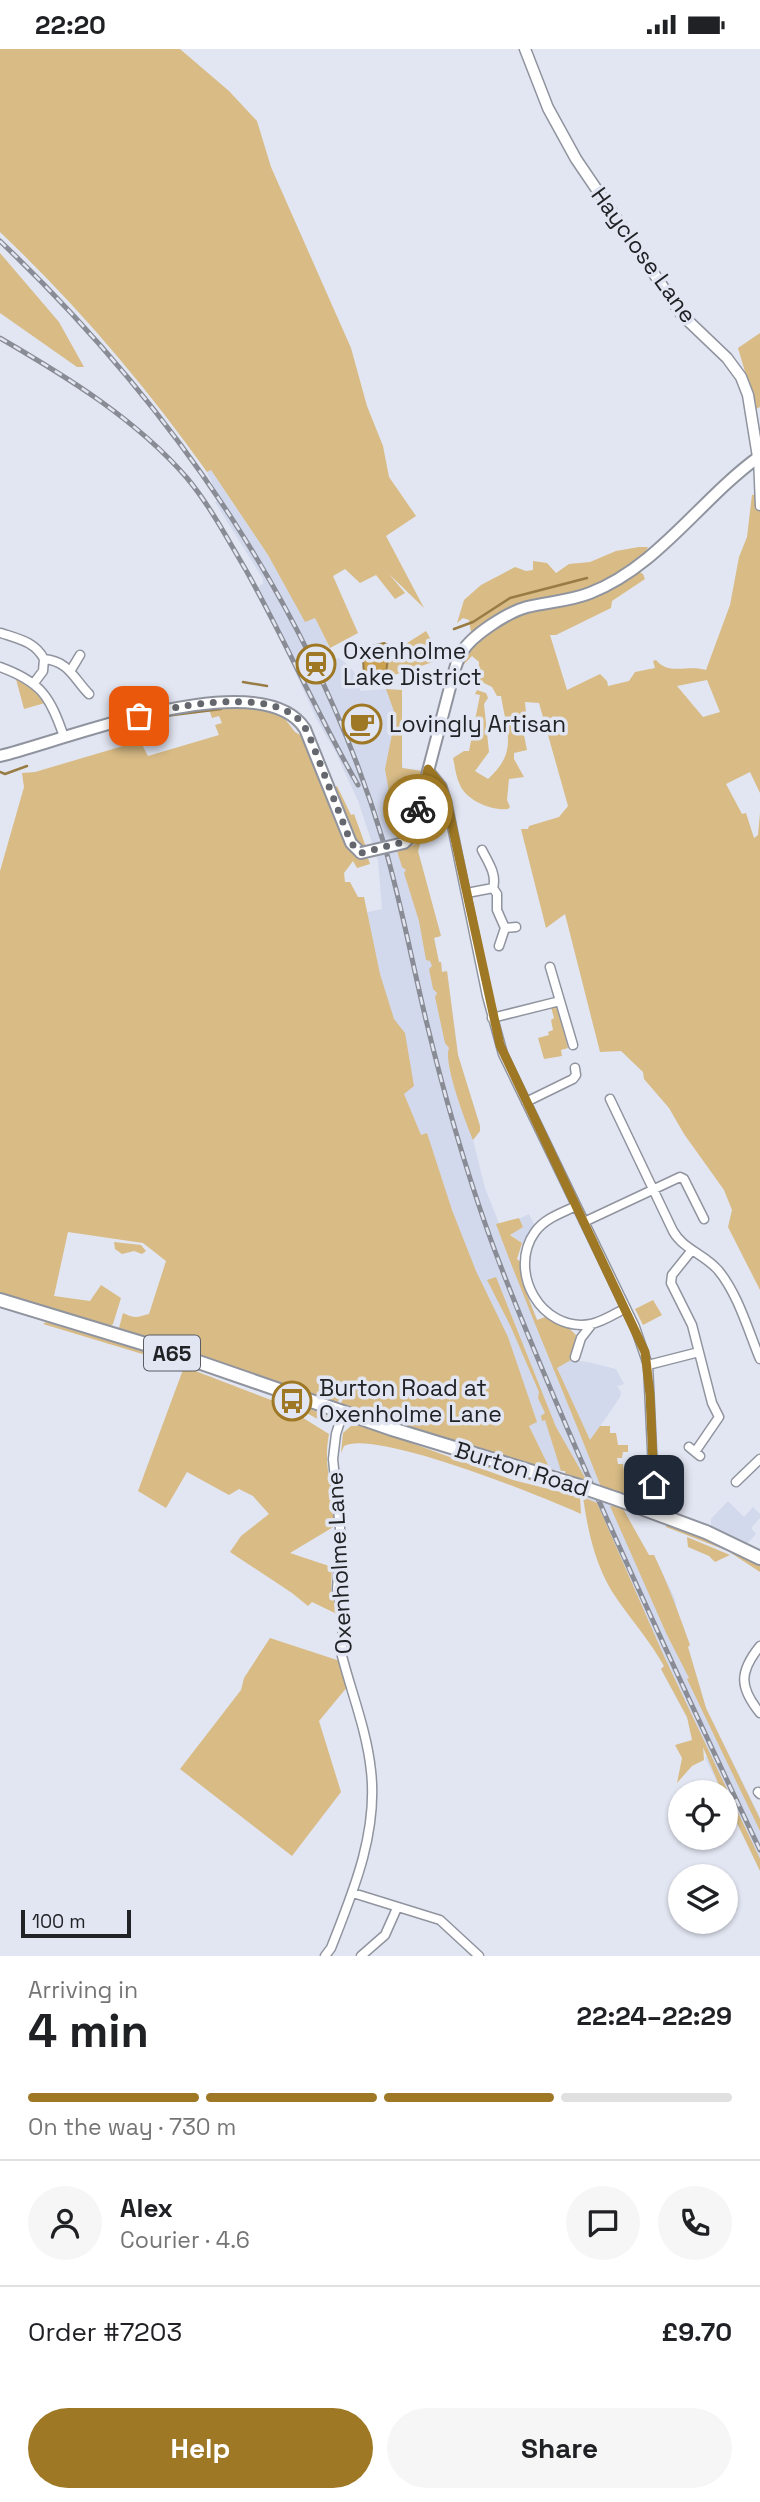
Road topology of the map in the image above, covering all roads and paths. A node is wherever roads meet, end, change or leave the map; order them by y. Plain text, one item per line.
1 (525, 49) edge
2 (759, 456) edge
3 (760, 506) edge
4 (1, 633) edge
5 (80, 655) dead end
6 (44, 659) junction
7 (0, 667) edge
8 (71, 670) junction
9 (34, 683) junction
10 (89, 694) dead end
11 (64, 737) junction
12 (0, 756) edge
13 (428, 769) junction
14 (483, 850) dead end
15 (493, 888) junction
16 (467, 893) junction
17 (505, 927) junction
18 (516, 927) dead end
19 (499, 946) dead end
20 (550, 967) dead end
21 (560, 1001) junction
22 (492, 1018) junction
23 (572, 1045) dead end
24 (575, 1068) dead end
25 (610, 1098) dead end
26 (526, 1102) junction
27 (653, 1189) junction
28 (576, 1206) junction
29 (704, 1219) dead end
30 (584, 1221) junction
31 (692, 1250) junction
32 (0, 1300) edge
33 (626, 1308) junction
34 (576, 1324) junction
35 (592, 1324) junction
36 (581, 1338) junction
37 (699, 1352) junction
38 (575, 1357) dead end
39 (760, 1359) edge
40 (648, 1365) junction
41 (343, 1412) junction
42 (695, 1452) dead end
43 (760, 1459) edge
44 (736, 1482) dead end
45 (655, 1513) junction
46 (760, 1558) edge
47 (760, 1646) edge
48 (760, 1713) edge
49 (353, 1893) junction
50 (397, 1907) junction
51 (325, 1956) edge
52 (361, 1956) edge
53 (479, 1956) edge

1 - 2 street, Hayclose Lane
2 - 3 street
2 - 13 main road
4 - 6 street
5 - 8 street
6 - 8 street
6 - 9 street
7 - 9 street
8 - 10 street
9 - 11 street
11 - 12 main road
11 - 13 main road, bridge
13 - 16 street
14 - 15 street
15 - 16 street
15 - 17 street
16 - 22 street
17 - 18 street
17 - 19 street
20 - 21 street
21 - 22 street
21 - 23 street
22 - 26 street
24 - 26 street
25 - 27 street
26 - 28 street
27 - 29 street
27 - 30 street
27 - 31 street
28 - 30 street
28 - 34 street
30 - 33 street
31 - 37 street
31 - 39 street
32 - 41 main road, Burton Road / A65
33 - 35 street
33 - 40 street
34 - 35 street
34 - 36 street
35 - 36 street
36 - 38 street
37 - 40 street
37 - 42 street
40 - 45 street
41 - 45 main road, Burton Road / A65, bridge
41 - 49 street, Oxenholme Lane
43 - 44 street
45 - 46 main road, Burton Road / A65
47 - 48 street
49 - 50 street
49 - 51 street, Oxenholme Lane
50 - 52 street
50 - 53 street

